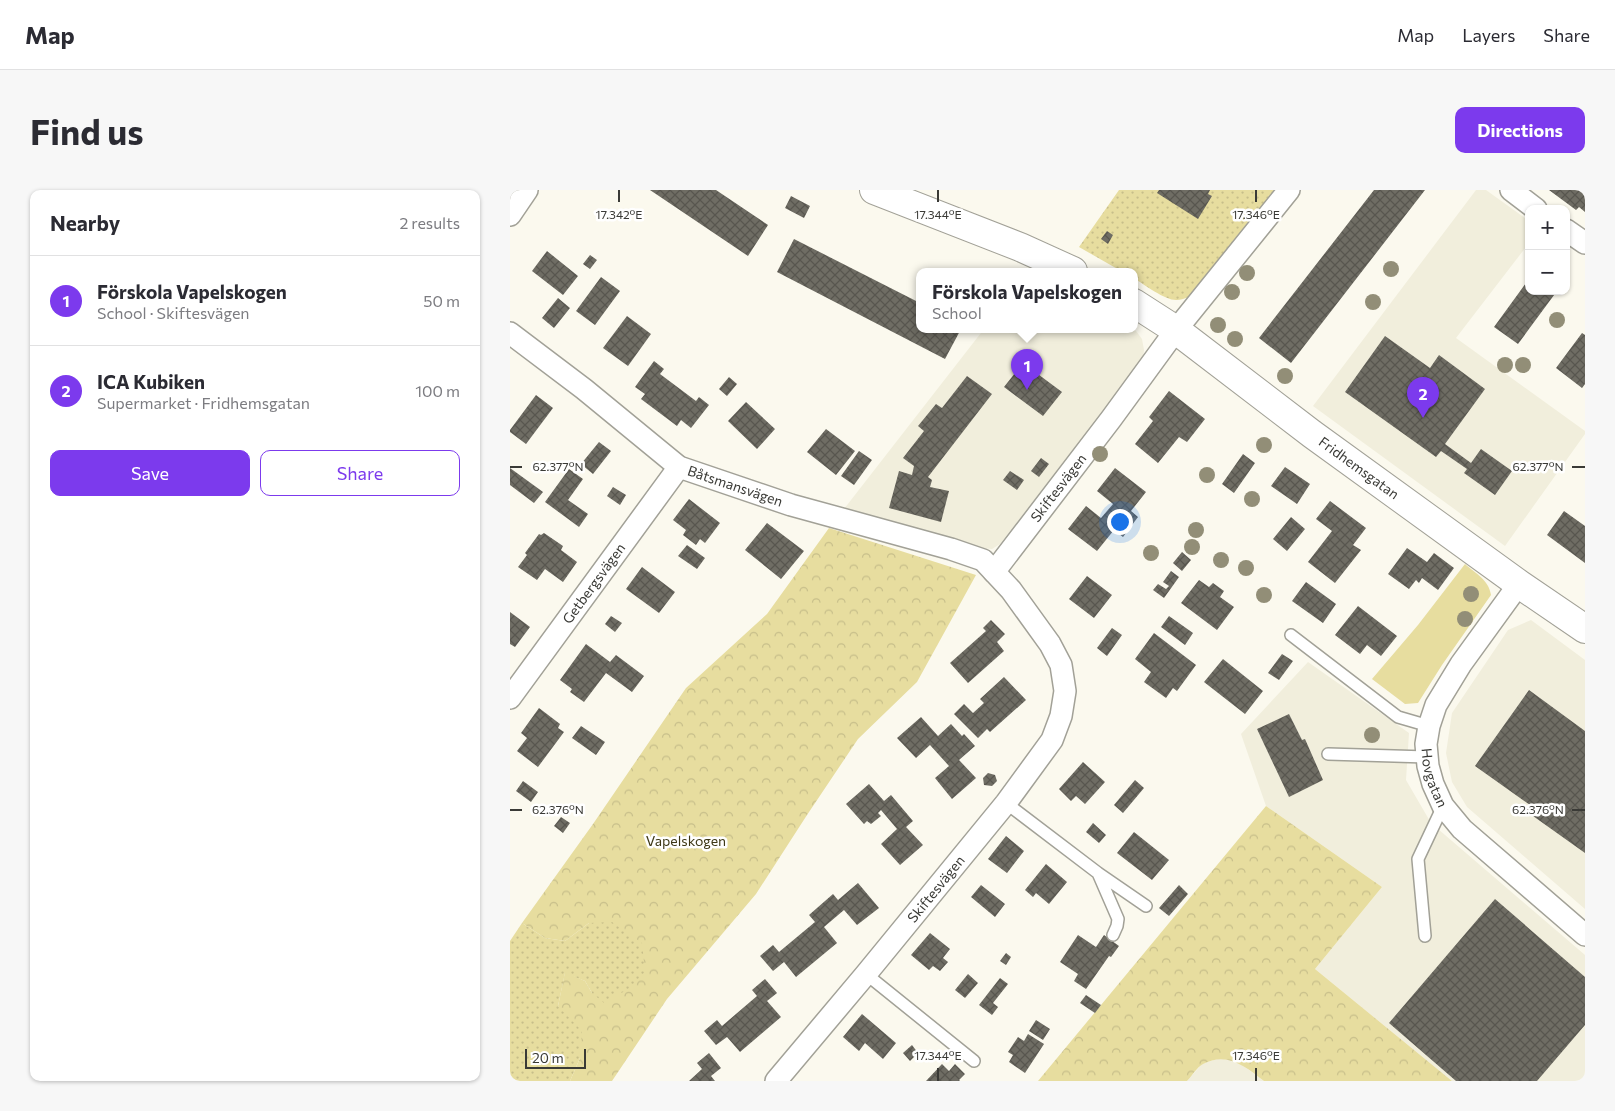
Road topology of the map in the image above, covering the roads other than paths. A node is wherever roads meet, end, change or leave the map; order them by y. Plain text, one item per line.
1 (527, 190) edge
2 (874, 190) edge
3 (1288, 190) edge
4 (1510, 190) edge
5 (1531, 205) edge
6 (510, 215) edge
7 (1570, 233) edge
8 (1585, 243) edge
9 (1066, 268) edge
10 (1138, 306) edge
11 (1176, 330) junction
12 (510, 333) edge
13 (679, 467) junction
14 (994, 572) junction
15 (1519, 584) junction
16 (1585, 629) edge
17 (1291, 635) dead end
18 (510, 698) edge
19 (1429, 726) junction
20 (1328, 754) dead end
21 (1427, 758) junction
22 (1006, 803) junction
23 (1443, 806) junction
24 (1098, 873) junction
25 (1146, 906) dead end
26 (1113, 935) dead end
27 (1585, 935) edge
28 (1425, 936) dead end
29 (866, 974) junction
30 (974, 1061) dead end
31 (776, 1081) edge

1 - 6 street
2 - 9 street
3 - 11 street, Skiftesvägen
4 - 5 street
7 - 8 street
10 - 11 street, Fridhemsgatan
11 - 14 street, Skiftesvägen
11 - 15 street, Fridhemsgatan
12 - 13 street, Båtsmansvägen
13 - 14 street, Båtsmansvägen
13 - 18 street, Getbergsvägen
14 - 22 street, Skiftesvägen
15 - 16 street, Fridhemsgatan
15 - 19 street, Hovgatan
17 - 19 lane
19 - 21 street, Hovgatan
20 - 21 lane
21 - 23 street, Hovgatan
22 - 24 lane
22 - 29 street, Skiftesvägen
23 - 27 street, Hovgatan
23 - 28 lane
24 - 25 lane
24 - 26 lane
29 - 30 lane
29 - 31 street, Skiftesvägen

